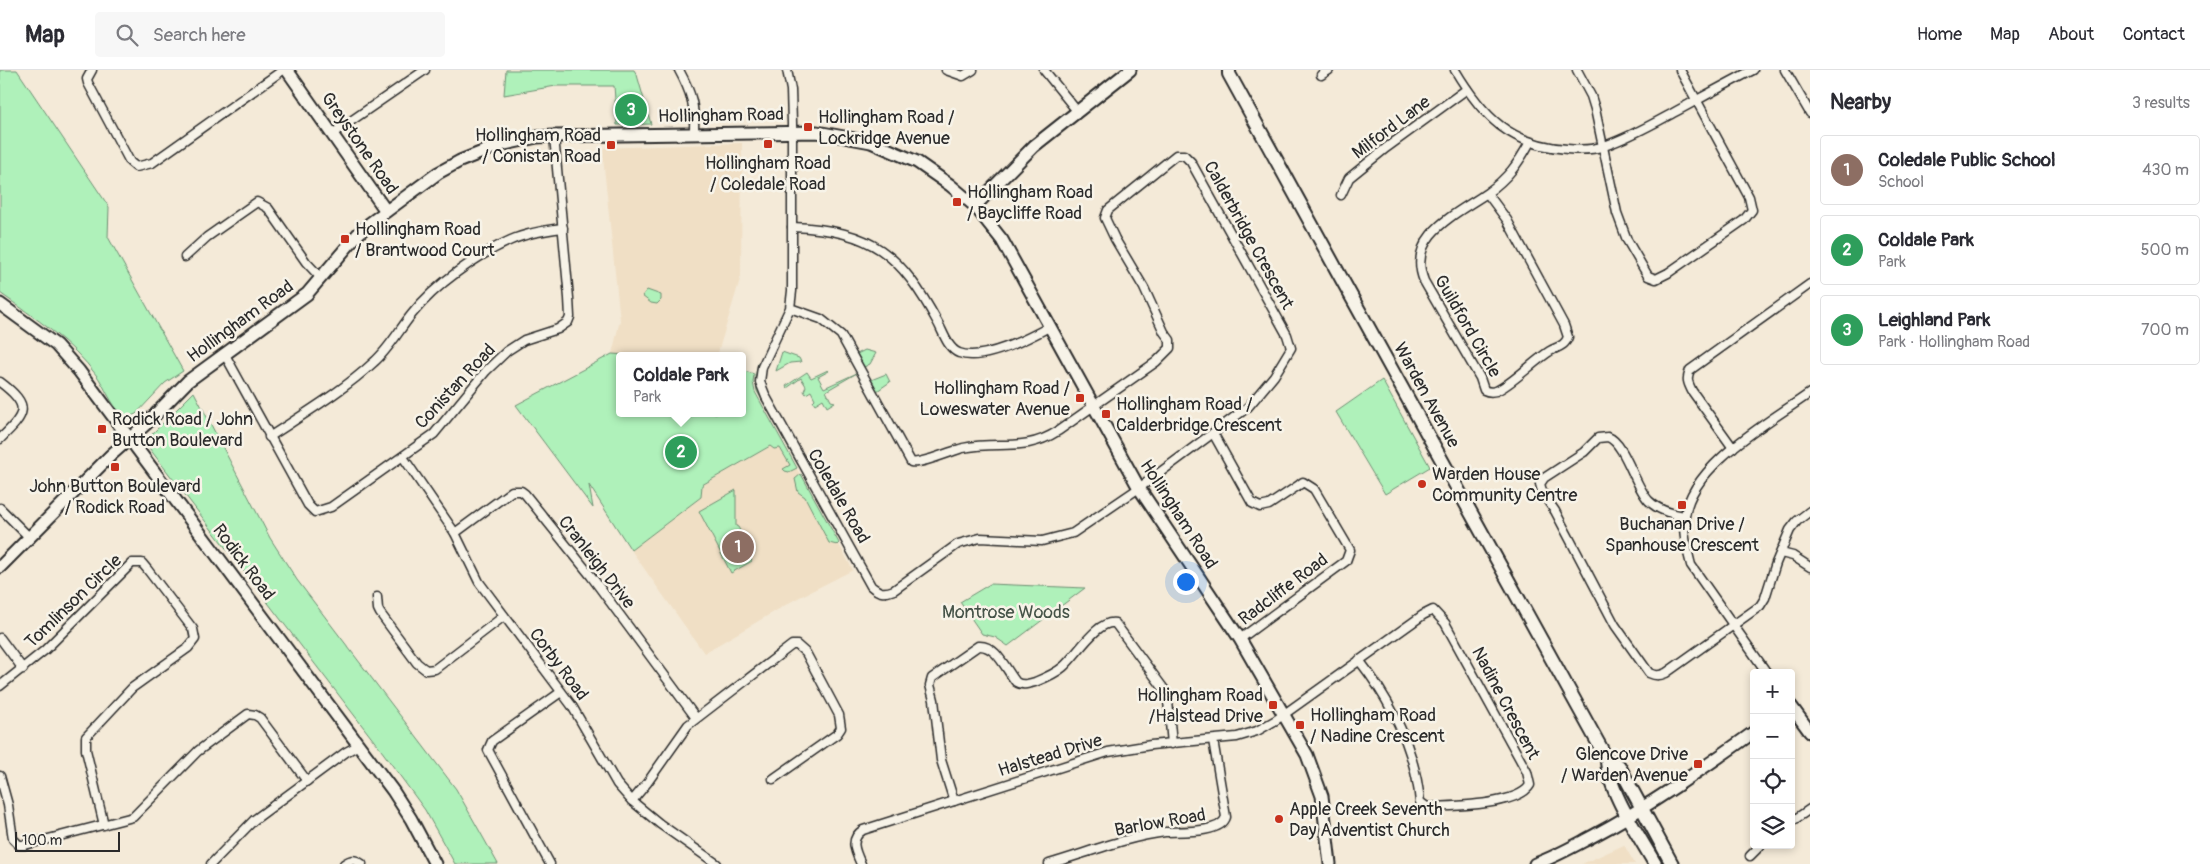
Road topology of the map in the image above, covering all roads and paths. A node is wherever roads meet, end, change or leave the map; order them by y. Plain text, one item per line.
1 (92, 70) edge
2 (283, 70) edge
3 (287, 70) edge
4 (425, 70) edge
5 (680, 70) edge
6 (787, 70) edge
7 (946, 70) edge
8 (973, 70) edge
9 (1044, 70) edge
10 (1130, 70) edge
11 (1329, 70) edge
12 (1455, 70) edge
13 (1577, 70) edge
14 (1680, 70) edge
15 (1753, 70) edge
16 (1786, 70) edge
17 (1227, 71) edge
18 (1321, 75) dead end
19 (1466, 89) junction
20 (1696, 101) junction
21 (1078, 111) junction
22 (1810, 113) edge
23 (792, 132) junction
24 (694, 133) junction
25 (332, 134) junction
26 (554, 136) junction
27 (1530, 142) junction
28 (1603, 146) junction
29 (1487, 192) junction
30 (1341, 195) dead end
31 (975, 206) junction
32 (386, 211) junction
33 (792, 227) junction
34 (563, 228) junction
35 (185, 256) dead end
36 (321, 278) junction
37 (1810, 284) edge
38 (0, 304) edge
39 (790, 308) junction
40 (1049, 327) junction
41 (224, 353) junction
42 (0, 382) edge
43 (1810, 392) edge
44 (1093, 406) junction
45 (1213, 433) junction
46 (269, 436) junction
47 (130, 438) junction
48 (0, 439) edge
49 (1733, 448) junction
50 (403, 457) junction
51 (1139, 488) junction
52 (0, 508) edge
53 (1810, 511) edge
54 (1684, 516) junction
55 (455, 533) junction
56 (30, 538) junction
57 (1781, 553) junction
58 (0, 567) edge
59 (1810, 567) edge
60 (377, 598) dead end
61 (504, 616) junction
62 (1734, 626) junction
63 (0, 638) edge
64 (1240, 639) junction
65 (1359, 660) junction
66 (24, 668) junction
67 (1764, 669) edge
68 (0, 686) edge
69 (561, 692) junction
70 (1795, 711) edge
71 (1284, 714) junction
72 (696, 718) junction
73 (1810, 732) edge
74 (1750, 735) edge
75 (1213, 740) junction
76 (1172, 744) junction
77 (359, 745) junction
78 (1607, 759) junction
79 (0, 776) edge
80 (773, 779) dead end
81 (307, 781) junction
82 (632, 801) junction
83 (954, 801) junction
84 (1642, 808) junction
85 (1810, 809) edge
86 (1629, 816) junction
87 (1795, 819) edge
88 (104, 825) junction
89 (1757, 849) edge
90 (1750, 856) dead end
91 (211, 864) edge
92 (344, 864) edge
93 (362, 864) edge
94 (435, 864) edge
95 (550, 864) edge
96 (717, 864) edge
97 (861, 864) edge
98 (1049, 864) edge
99 (1330, 864) edge
100 (1535, 864) edge
101 (1655, 864) edge
102 (1672, 864) edge

1 - 2 street
3 - 25 street, Greystone Road
4 - 25 street
5 - 24 street
6 - 23 street, Coledale Road
7 - 8 street
9 - 21 street
10 - 21 street
11 - 18 street
12 - 19 street
13 - 28 street
14 - 20 street
15 - 20 street
16 - 22 street
17 - 78 main road, Warden Avenue
19 - 27 street
19 - 30 street, Milford Lane
20 - 28 street
20 - 28 street
21 - 31 street
23 - 24 street, Hollingham Road
23 - 31 street, Hollingham Road
23 - 33 street, Coledale Road
24 - 26 street, Hollingham Road
25 - 32 street, Greystone Road
26 - 32 street, Hollingham Road
26 - 34 street, Conistan Road
27 - 28 street
27 - 29 street, Guildford Circle
29 - 29 street, Guildford Circle
31 - 40 street, Hollingham Road
32 - 36 street, Hollingham Road
33 - 39 street, Coledale Road
33 - 40 street
34 - 46 street
34 - 50 street, Conistan Road
35 - 36 street
36 - 41 street, Hollingham Road
37 - 49 street
38 - 47 street, Rodick Road
39 - 44 street
39 - 51 street, Coledale Road
40 - 44 street, Hollingham Road
41 - 46 street, Conistan Road
41 - 47 street, Hollingham Road
42 - 48 street
43 - 49 street
44 - 45 street, Calderbridge Crescent
44 - 51 street, Hollingham Road
45 - 51 street, Calderbridge Crescent
45 - 64 street, Radcliffe Road
46 - 50 street, Conistan Road
47 - 56 street, Hollingham Road
47 - 77 street, Rodick Road
49 - 54 street
50 - 55 street, Corby Road
51 - 64 street, Hollingham Road
52 - 56 street
53 - 57 street
54 - 62 street
54 - 62 street
55 - 61 street, Corby Road
55 - 72 street, Cranleigh Drive
56 - 58 street, Hollingham Road
57 - 59 street
57 - 62 street
60 - 61 street
61 - 69 street, Corby Road
62 - 67 street
63 - 66 street, Tomlinson Circle
64 - 71 street, Hollingham Road
65 - 65 street, Nadine Crescent
65 - 71 street, Nadine Crescent
66 - 68 street, Tomlinson Circle
66 - 88 street, Tomlinson Circle
69 - 82 street, Corby Road
69 - 95 street
70 - 73 street
71 - 75 street, Halstead Drive
71 - 99 street, Hollingham Road
72 - 80 street
72 - 82 street
74 - 84 street
75 - 76 street, Halstead Drive
75 - 98 street, Barlow Road
76 - 83 street, Halstead Drive
76 - 83 street
77 - 81 street
77 - 94 street, Rodick Road
78 - 84 main road, Warden Avenue
78 - 86 main road, Warden Avenue
79 - 88 street
81 - 88 street
81 - 91 street
82 - 96 street, Corby Road
83 - 97 street, Halstead Drive
84 - 86 street
84 - 102 main road, Warden Avenue
85 - 87 street
86 - 100 street
86 - 101 main road, Warden Avenue
89 - 90 street
92 - 93 street

